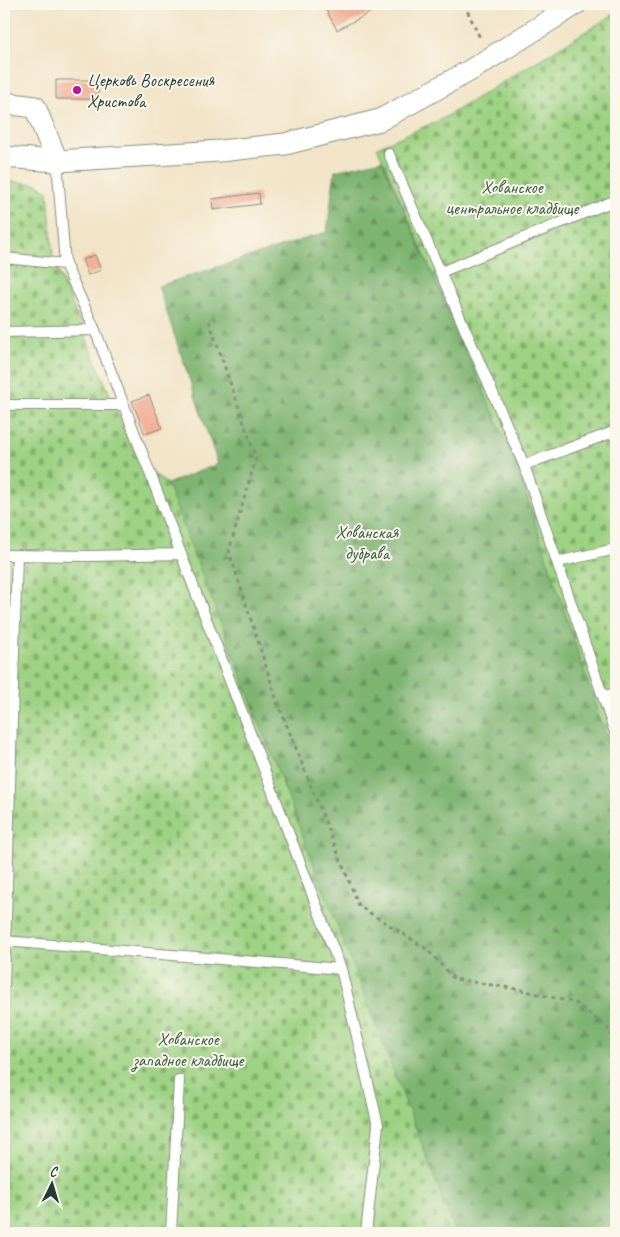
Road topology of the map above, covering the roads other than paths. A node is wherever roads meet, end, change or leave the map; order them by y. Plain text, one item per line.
1 (576, 4) edge
2 (4, 103) edge
3 (389, 154) dead end
4 (4, 157) edge
5 (56, 161) junction
6 (616, 200) edge
7 (4, 258) edge
8 (65, 264) junction
9 (441, 272) junction
10 (95, 330) junction
11 (4, 332) edge
12 (4, 404) edge
13 (124, 404) junction
14 (616, 432) edge
15 (524, 465) junction
16 (616, 549) edge
17 (181, 554) junction
18 (4, 555) edge
19 (17, 556) junction
20 (557, 562) junction
21 (616, 693) edge
22 (604, 696) junction
23 (616, 735) edge
24 (5, 941) edge
25 (341, 969) junction
26 (4, 984) edge
27 (178, 1080) dead end
28 (170, 1233) edge
29 (366, 1233) edge

1 - 5 street
2 - 5 street
3 - 9 lane
4 - 5 street
5 - 8 lane
6 - 9 lane
7 - 8 lane
8 - 10 lane
9 - 15 lane
10 - 11 lane
10 - 13 lane
12 - 13 lane
13 - 17 lane
14 - 15 lane
15 - 20 lane
16 - 20 lane
17 - 19 lane
17 - 25 lane
18 - 19 lane
19 - 24 lane
20 - 22 lane
21 - 22 lane
22 - 23 lane
24 - 25 lane
24 - 26 lane
25 - 29 lane
27 - 28 lane

